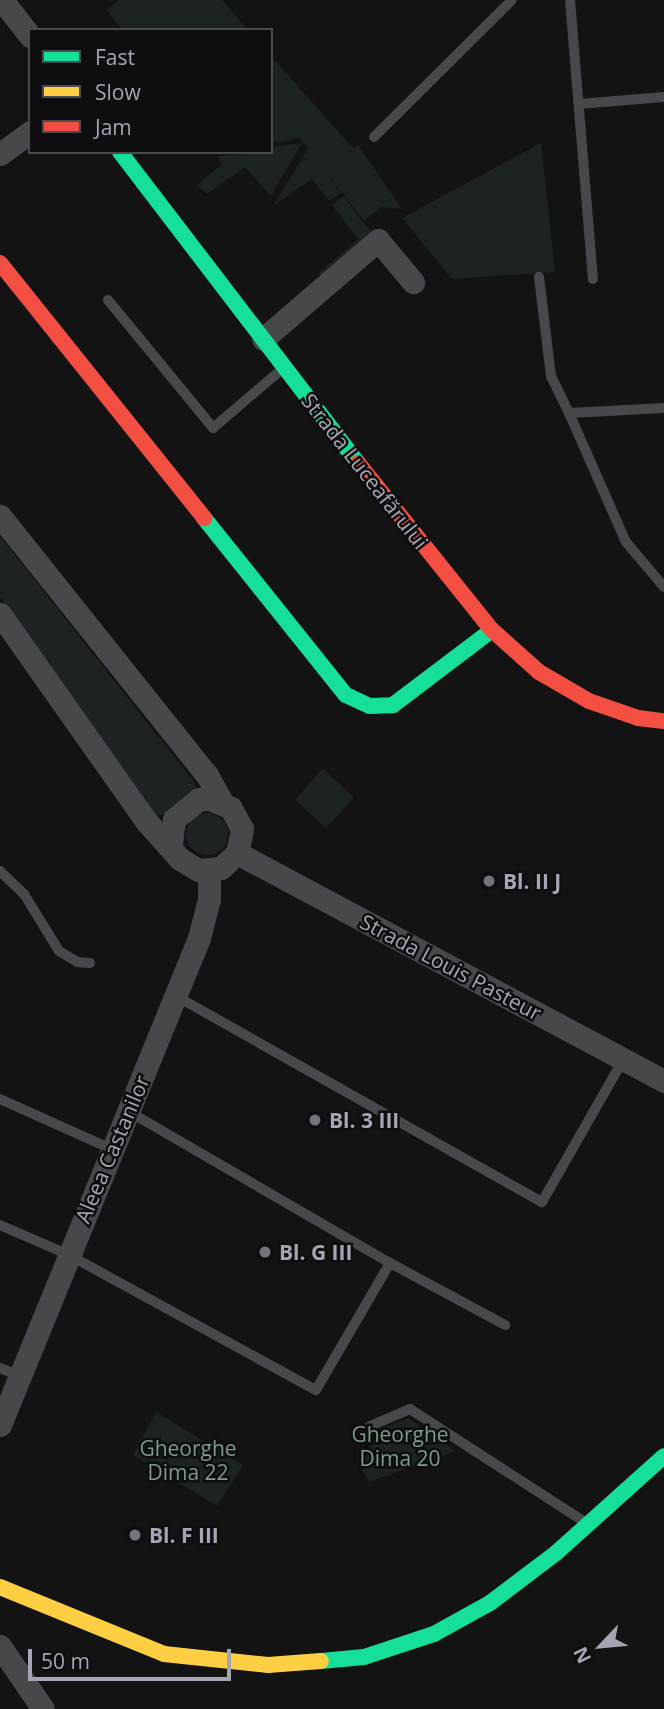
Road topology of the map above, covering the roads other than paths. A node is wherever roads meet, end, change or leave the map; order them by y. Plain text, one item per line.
1 (2, 0) edge
2 (512, 0) edge
3 (570, 0) edge
4 (28, 33) edge
5 (664, 97) edge
6 (579, 104) junction
7 (28, 133) edge
8 (374, 138) dead end
9 (0, 154) edge
10 (122, 154) edge
11 (0, 263) edge
12 (539, 277) dead end
13 (593, 279) dead end
14 (413, 282) dead end
15 (108, 300) dead end
16 (263, 339) junction
17 (283, 368) junction
18 (664, 408) edge
19 (569, 412) junction
20 (0, 516) edge
21 (664, 587) edge
22 (0, 614) edge
23 (492, 630) junction
24 (664, 721) edge
25 (222, 802) junction
26 (171, 845) junction
27 (237, 853) junction
28 (209, 871) junction
29 (0, 872) edge
30 (90, 963) dead end
31 (176, 996) junction
32 (623, 1060) junction
33 (664, 1081) edge
34 (0, 1100) edge
35 (128, 1111) junction
36 (111, 1149) junction
37 (0, 1225) edge
38 (69, 1255) junction
39 (390, 1264) junction
40 (505, 1325) dead end
41 (10, 1372) edge
42 (0, 1424) edge
43 (368, 1427) dead end
44 (664, 1456) edge
45 (589, 1525) junction
46 (0, 1587) edge
47 (0, 1646) edge
48 (43, 1709) edge

1 - 4 street
2 - 8 lane
3 - 6 lane
5 - 6 lane
6 - 13 lane
7 - 9 street
10 - 16 street, Strada Luceafărului
11 - 23 street
12 - 19 lane
14 - 16 street
15 - 17 lane
16 - 17 street, Strada Luceafărului
17 - 23 street, Strada Luceafărului
18 - 19 lane
19 - 21 lane
20 - 25 street
22 - 26 street
23 - 24 street, Strada Luceafărului
25 - 26 street
25 - 27 street
26 - 28 street
27 - 28 street
27 - 32 street, Strada Louis Pasteur
28 - 31 street, Aleea Castanilor
29 - 30 lane
31 - 32 lane
31 - 35 street, Aleea Castanilor
32 - 33 street, Strada Louis Pasteur
34 - 36 lane
35 - 36 street, Aleea Castanilor
35 - 39 lane
36 - 38 street, Aleea Castanilor
37 - 38 lane
38 - 39 lane
38 - 41 street, Aleea Castanilor
39 - 40 lane
41 - 42 street, Aleea Castanilor
43 - 45 lane
44 - 45 street
45 - 46 street
47 - 48 street

